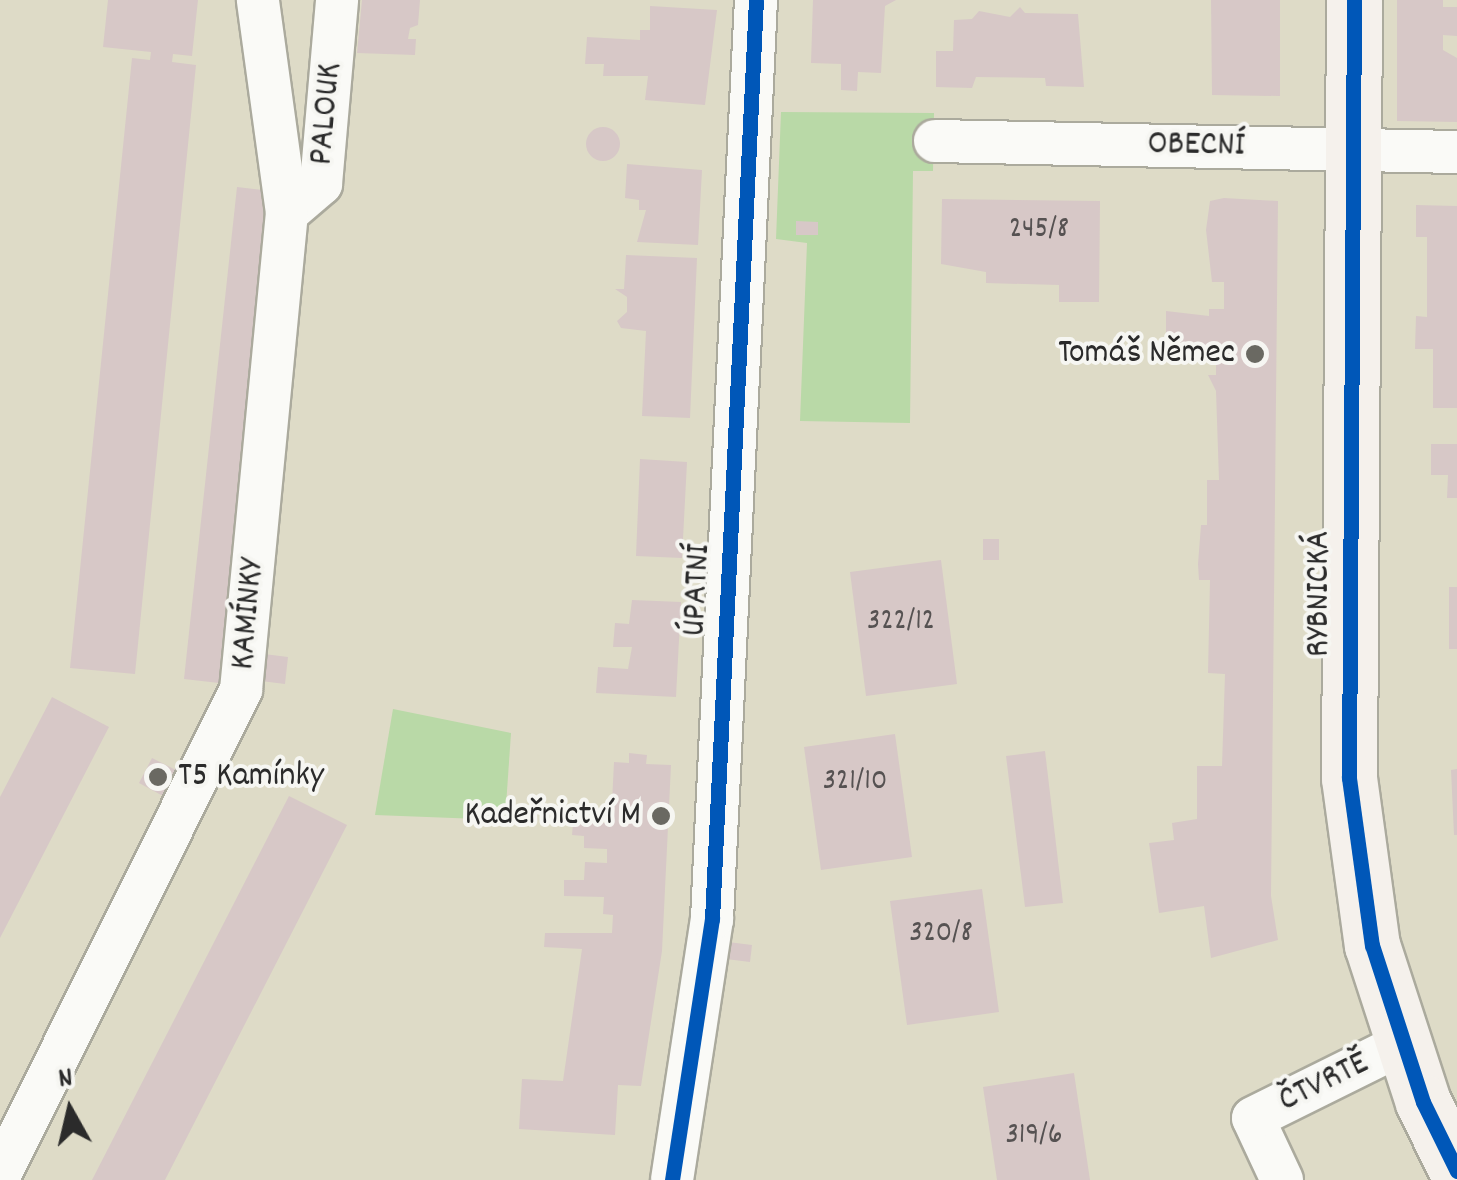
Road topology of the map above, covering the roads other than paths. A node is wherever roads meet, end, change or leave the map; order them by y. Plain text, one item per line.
1 (258, 0) edge
2 (336, 0) edge
3 (756, 0) edge
4 (1354, 0) edge
5 (935, 141) dead end
6 (1354, 149) junction
7 (1457, 152) edge
8 (287, 213) junction
9 (1402, 1044) junction
10 (1457, 1172) edge
11 (0, 1174) edge
12 (672, 1180) edge
13 (1282, 1180) edge

1 - 8 street, KAMÍNKY
2 - 8 street, PALOUK
3 - 12 street, ÚPATNÍ
4 - 6 street, RYBNICKÁ
5 - 6 street, OBECNÍ
6 - 7 street, OBECNÍ
6 - 9 street, RYBNICKÁ
8 - 11 street, KAMÍNKY
9 - 10 street, RYBNICKÁ
9 - 13 street, ČTVRTĚ

